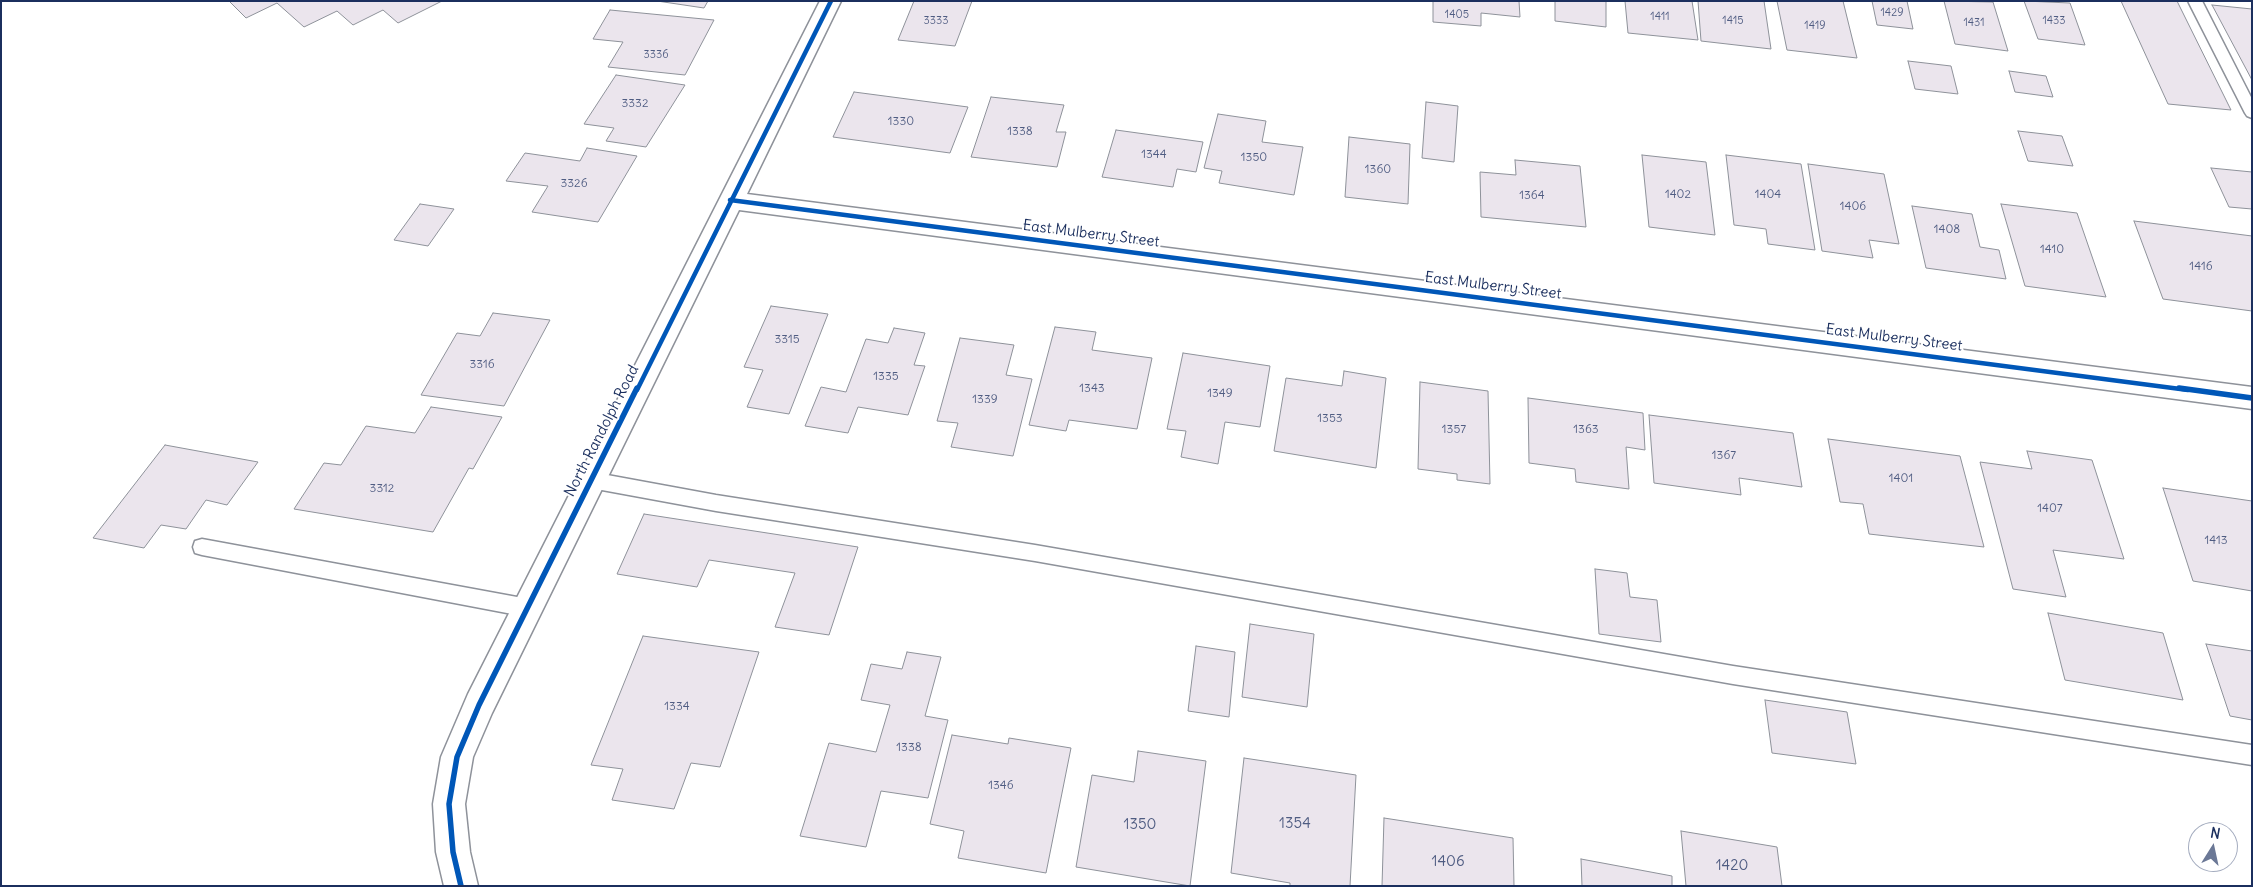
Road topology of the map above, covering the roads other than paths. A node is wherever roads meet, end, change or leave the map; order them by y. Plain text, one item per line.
1 (831, 1) edge
2 (2195, 1) edge
3 (2252, 113) edge
4 (730, 200) junction
5 (2252, 398) edge
6 (591, 480) junction
7 (202, 547) dead end
8 (528, 608) junction
9 (2252, 755) edge
10 (461, 886) edge

1 - 4 street, North Randolph Road
2 - 3 lane
4 - 5 street, East Mulberry Street
4 - 6 street, North Randolph Road
6 - 8 street, North Randolph Road
6 - 9 lane
7 - 8 lane
8 - 10 street, North Randolph Road

